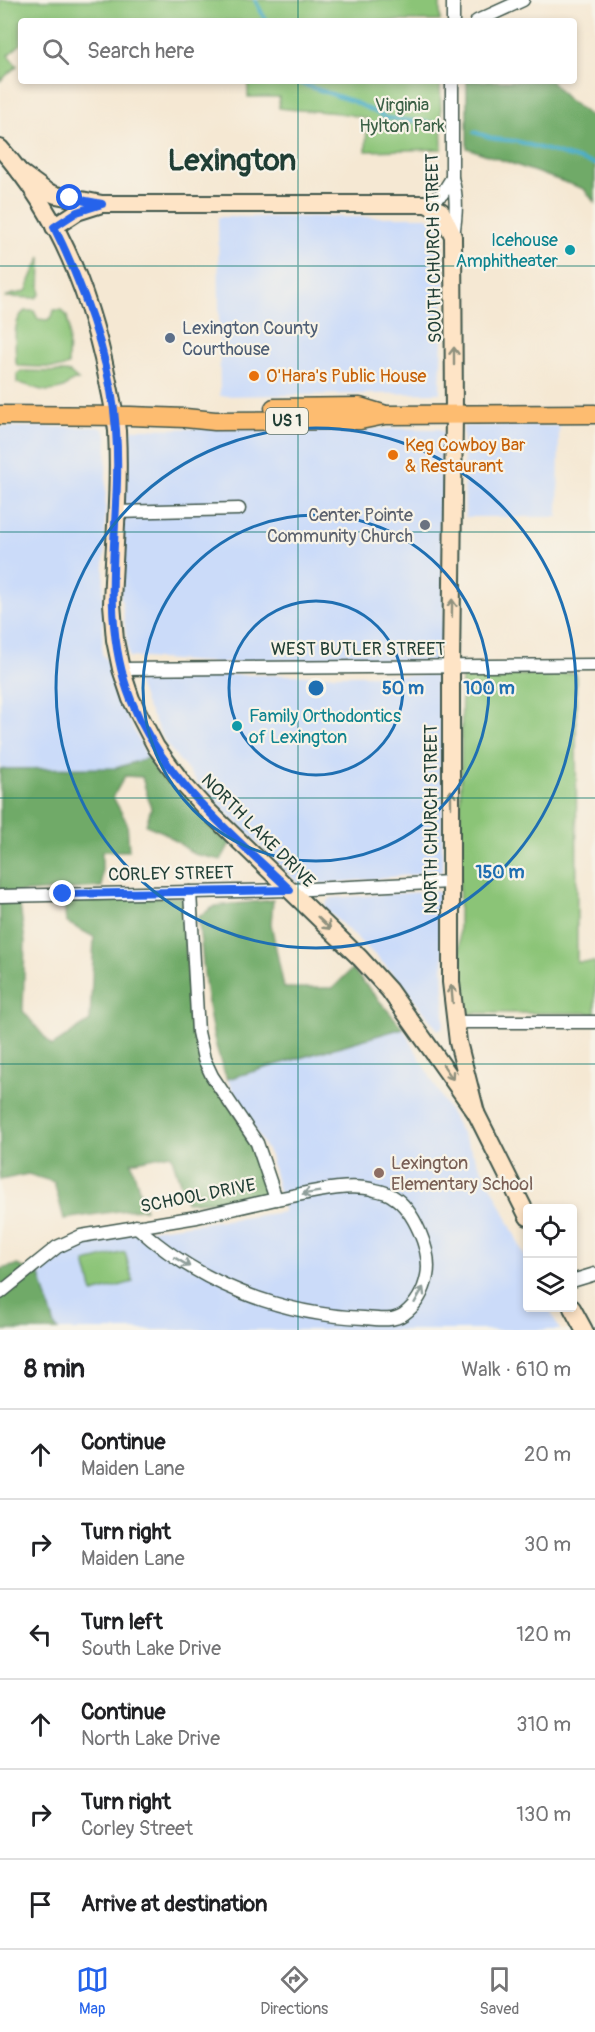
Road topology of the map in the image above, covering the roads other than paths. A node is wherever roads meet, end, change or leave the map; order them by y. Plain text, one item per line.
1 (453, 0) edge
2 (523, 0) edge
3 (453, 18) edge
4 (484, 18) edge
5 (452, 84) edge
6 (0, 148) edge
7 (20, 172) junction
8 (452, 178) junction
9 (102, 204) junction
10 (426, 204) junction
11 (54, 227) junction
12 (453, 236) junction
13 (595, 414) edge
14 (0, 415) edge
15 (454, 415) junction
16 (115, 416) junction
17 (239, 509) dead end
18 (115, 512) junction
19 (595, 665) edge
20 (451, 667) junction
21 (121, 669) junction
22 (450, 882) junction
23 (290, 890) junction
24 (190, 892) junction
25 (0, 896) edge
26 (455, 1022) junction
27 (595, 1022) edge
28 (476, 1113) junction
29 (276, 1199) junction
30 (523, 1207) edge
31 (136, 1226) junction
32 (595, 1274) edge
33 (577, 1280) edge
34 (0, 1293) edge
35 (574, 1312) edge
36 (584, 1330) edge

1 - 3 street
2 - 4 street
5 - 8 street, SOUTH CHURCH STREET
6 - 7 main road
7 - 9 main road
7 - 11 main road, NORTH LAKE DRIVE
8 - 10 street
8 - 12 street, SOUTH CHURCH STREET
9 - 10 main road
9 - 11 main road
10 - 12 main road
11 - 16 main road, NORTH LAKE DRIVE
15 -> 12 main road, SOUTH CHURCH STREET
13 - 15 main road
14 - 16 main road
15 - 16 main road
20 -> 15 main road, NORTH CHURCH STREET
16 - 18 main road, NORTH LAKE DRIVE
17 - 18 street
18 - 21 main road, NORTH LAKE DRIVE
19 - 20 street, WEST BUTLER STREET
20 - 21 street, WEST BUTLER STREET
22 -> 20 main road, NORTH CHURCH STREET
21 - 23 main road, NORTH LAKE DRIVE
22 - 23 street, CORLEY STREET
26 -> 22 main road, NORTH CHURCH STREET
23 - 24 street, CORLEY STREET
23 -> 28 main road, NORTH LAKE DRIVE
24 - 25 street, CORLEY STREET
24 - 29 street, SCHOOL DRIVE
26 - 27 street
26 - 28 main road, NORTH CHURCH STREET
28 - 30 main road, NORTH LAKE DRIVE
29 - 31 street, SCHOOL DRIVE
31 -> 29 street
31 - 34 street, SCHOOL DRIVE
32 - 33 street
35 - 36 main road

